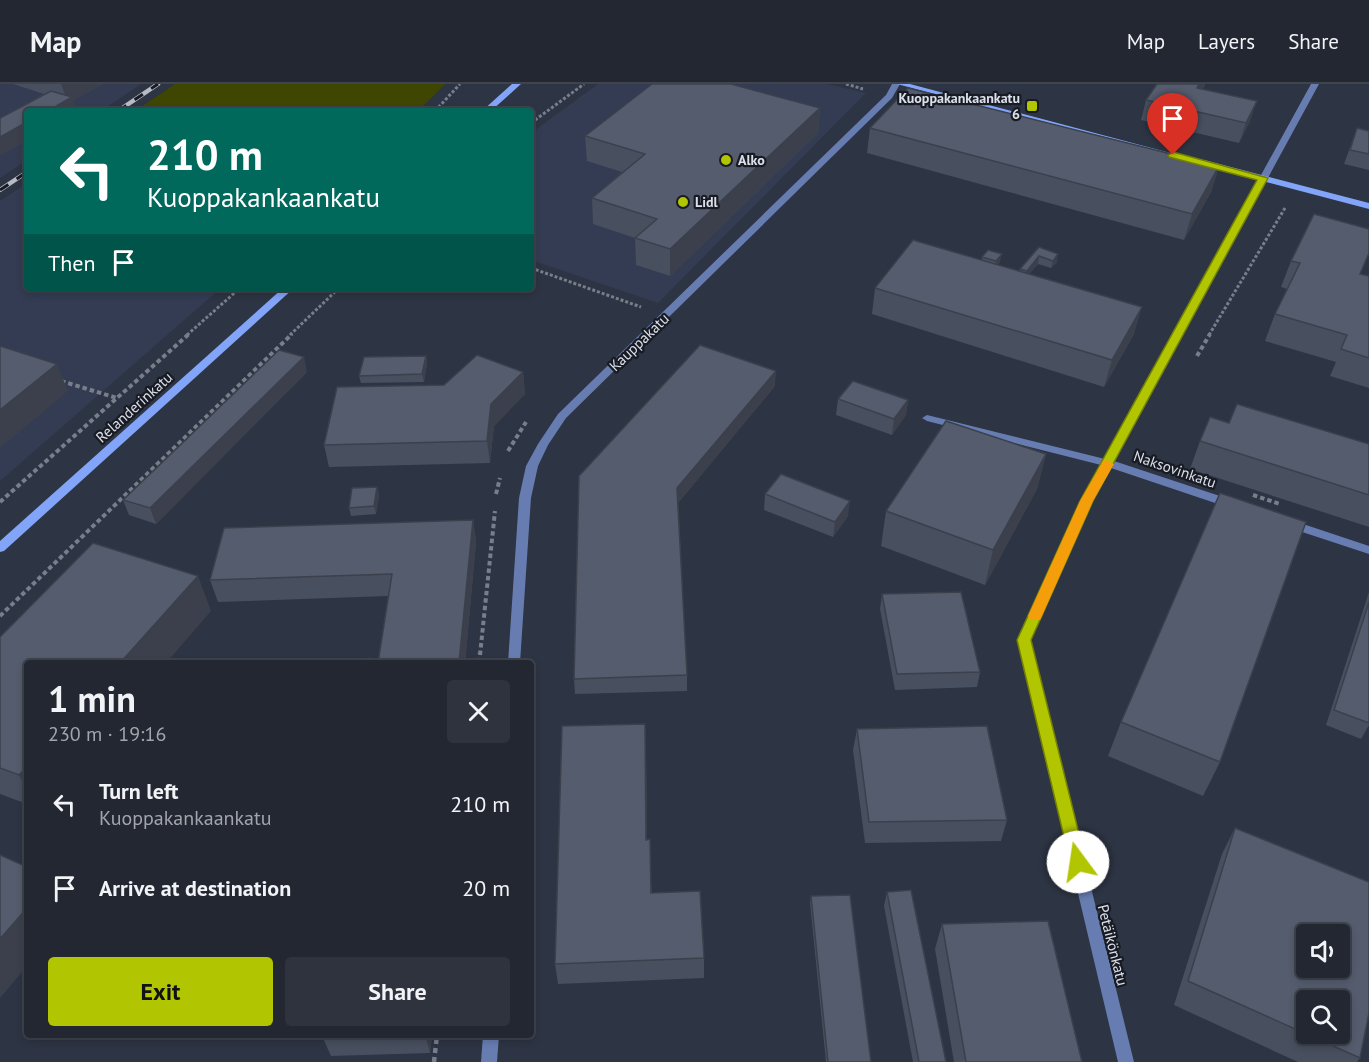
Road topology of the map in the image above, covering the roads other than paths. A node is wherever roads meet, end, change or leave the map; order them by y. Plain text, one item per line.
1 (517, 84) edge
2 (896, 84) edge
3 (901, 84) edge
4 (1315, 84) edge
5 (489, 108) edge
6 (1184, 158) edge
7 (1195, 160) edge
8 (1263, 178) junction
9 (1369, 206) edge
10 (286, 291) edge
11 (927, 418) dead end
12 (1108, 463) junction
13 (1246, 509) edge
14 (1278, 520) edge
15 (0, 548) edge
16 (1369, 550) edge
17 (514, 660) edge
18 (491, 1038) edge
19 (489, 1062) edge
20 (1126, 1062) edge

1 - 5 main road
2 - 17 street, Kauppakatu
3 - 6 main road
4 - 8 street, Petäikönkatu
7 - 8 main road
8 - 9 main road
8 - 12 street, Petäikönkatu
10 - 15 main road, Relanderinkatu
11 - 12 street, Naksovinkatu
12 - 13 street, Naksovinkatu
12 - 20 street, Petäikönkatu
14 - 16 street
18 - 19 street

